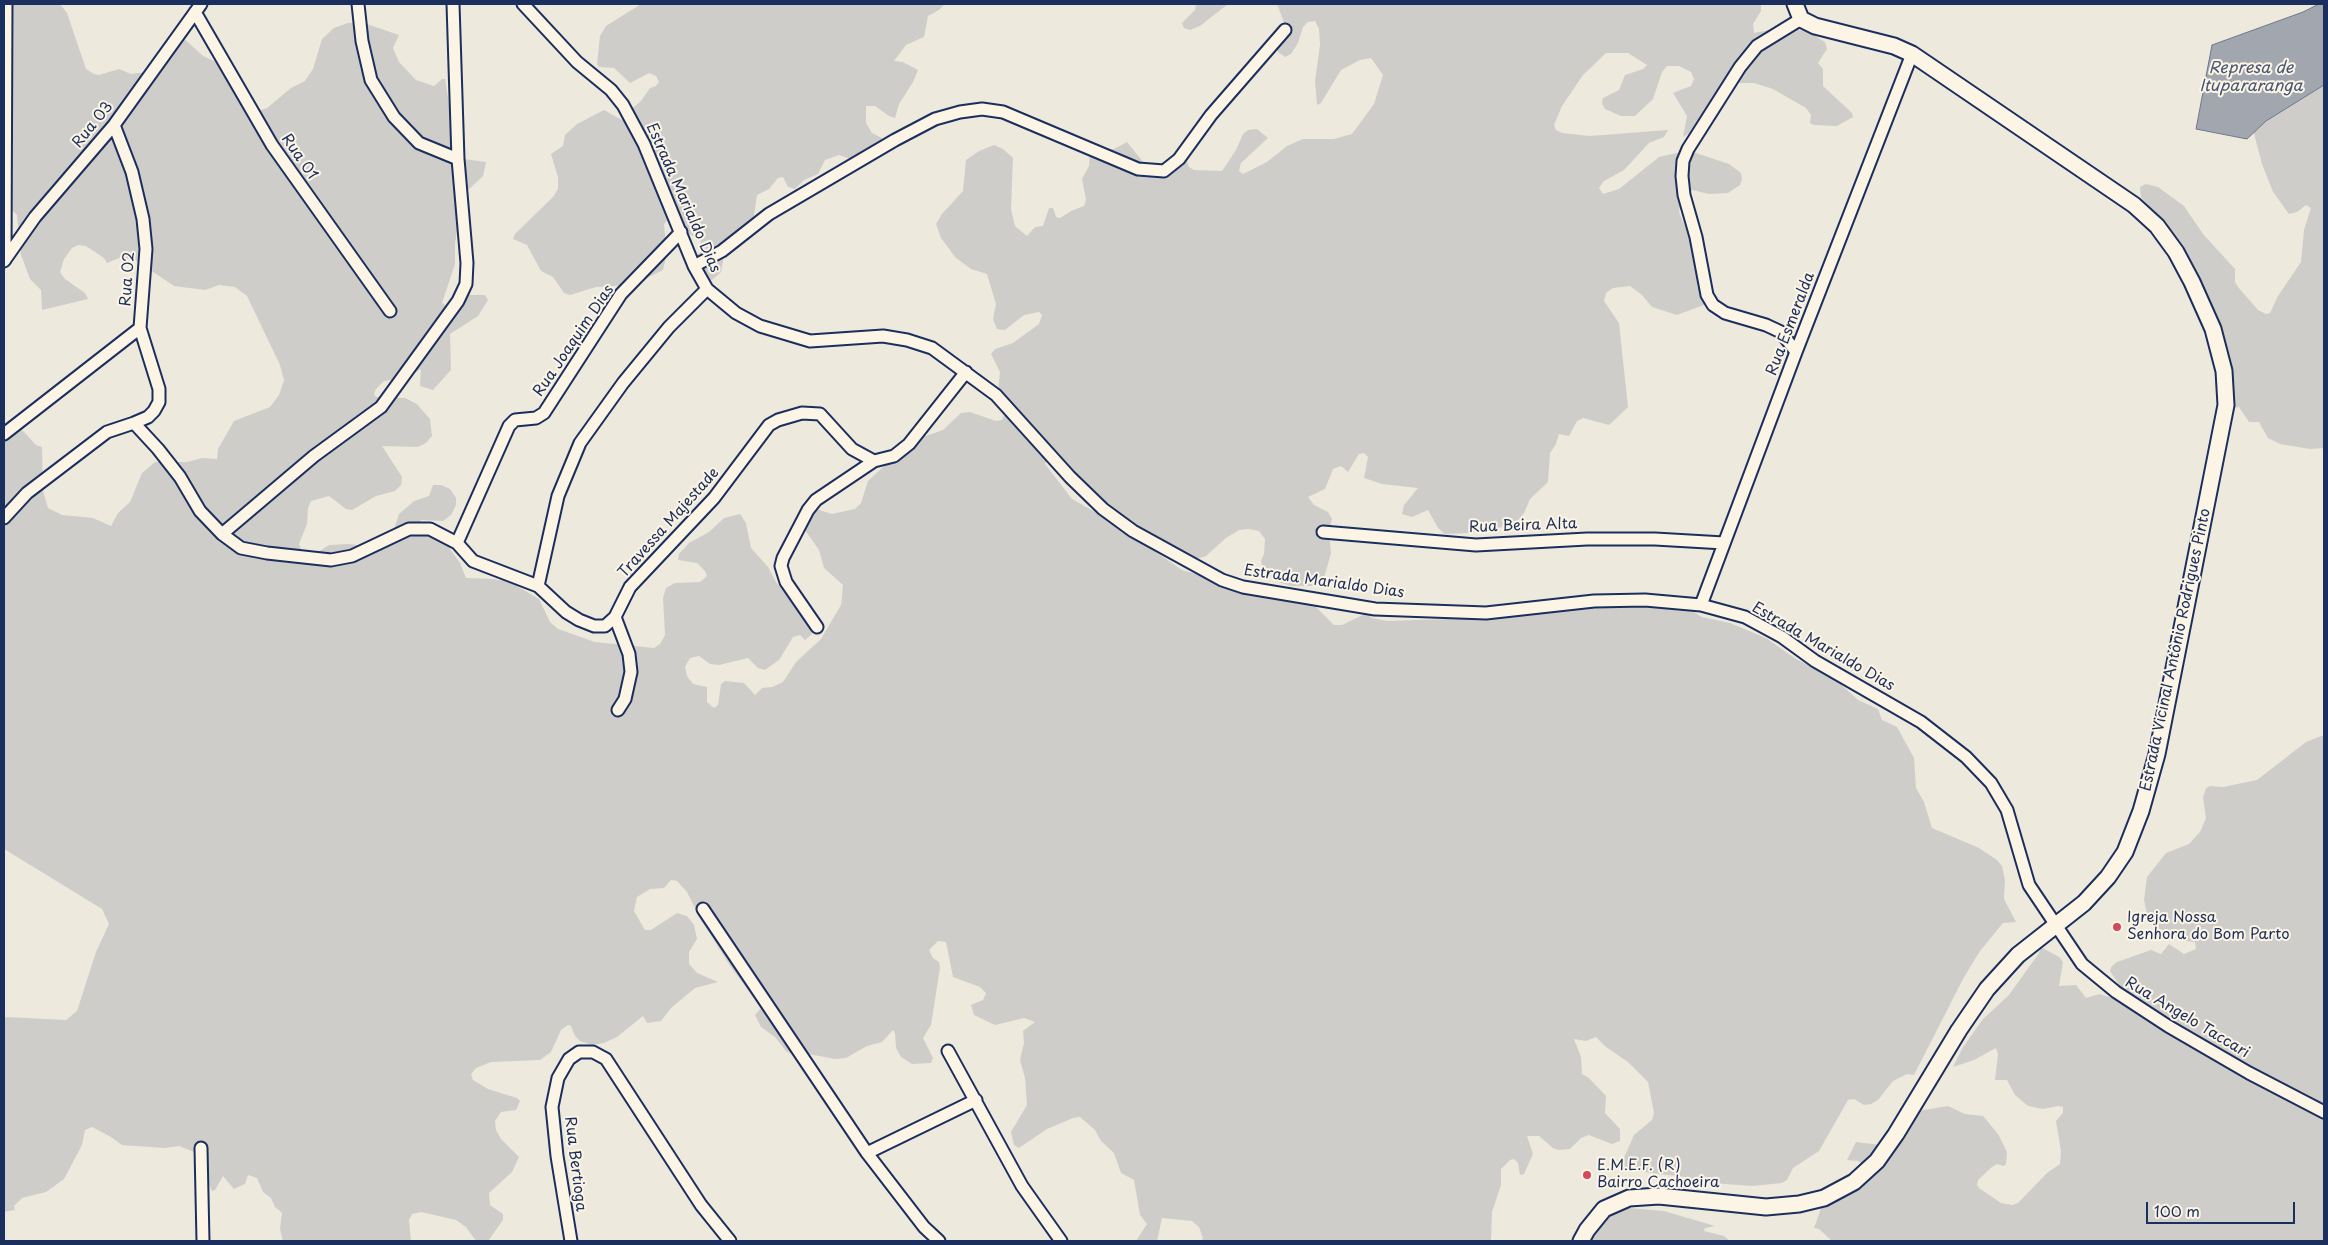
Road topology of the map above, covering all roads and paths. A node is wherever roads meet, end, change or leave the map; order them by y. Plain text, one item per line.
1 (6, 4) edge
2 (358, 4) edge
3 (453, 4) edge
4 (523, 4) edge
5 (1795, 4) edge
6 (198, 8) edge
7 (1801, 19) junction
8 (1284, 30) dead end
9 (1912, 54) junction
10 (114, 125) junction
11 (458, 159) junction
12 (681, 232) junction
13 (4, 260) edge
14 (694, 266) junction
15 (708, 289) junction
16 (390, 311) dead end
17 (140, 328) junction
18 (1796, 352) junction
19 (966, 372) junction
20 (134, 423) junction
21 (4, 434) edge
22 (874, 461) junction
23 (4, 518) edge
24 (1323, 532) dead end
25 (222, 534) junction
26 (1724, 542) junction
27 (457, 543) junction
28 (538, 586) junction
29 (1701, 605) junction
30 (615, 617) junction
31 (817, 627) dead end
32 (618, 710) dead end
33 (703, 910) dead end
34 (2056, 924) junction
35 (948, 1051) dead end
36 (976, 1100) junction
37 (2324, 1112) edge
38 (201, 1148) dead end
39 (867, 1152) junction
40 (203, 1241) edge
41 (571, 1241) edge
42 (730, 1241) edge
43 (939, 1241) edge
44 (1061, 1241) edge
45 (1582, 1241) edge

1 - 13 street
2 - 11 street
3 - 11 street
4 - 12 street, Estrada Marialdo Dias
5 - 7 street
6 - 10 street, Rua 03
6 - 16 street, Rua 01
7 - 9 street, Estrada Vicinal Antônio Rodrigues Pinto
7 - 18 street
8 - 14 street
9 - 18 street, Rua Esmeralda
9 - 34 street, Estrada Vicinal Antônio Rodrigues Pinto
10 - 13 street, Rua 03
10 - 17 street, Rua 02
11 - 25 street
12 - 14 street, Estrada Marialdo Dias
12 - 27 street, Rua Joaquim Dias
14 - 15 street, Estrada Marialdo Dias
15 - 19 street, Estrada Marialdo Dias
15 - 28 street
17 - 20 street, Rua 02
17 - 21 street
18 - 26 street, Rua Esmeralda
19 - 22 street
19 - 29 street, Estrada Marialdo Dias
20 - 23 street
20 - 25 street
22 - 30 street, Travessa Majestade
22 - 31 street
24 - 26 street, Rua Beira Alta
25 - 27 street
26 - 29 street, Rua Esmeralda
27 - 28 street
28 - 30 street
29 - 34 street, Estrada Marialdo Dias
30 - 32 street
33 - 39 street
34 - 37 street, Rua Angelo Taccari
34 - 45 street, Estrada Vicinal Antônio Rodrigues Pinto
35 - 36 street
36 - 39 street
36 - 44 street
38 - 40 street
39 - 43 street
41 - 42 street, Rua Bertioga

